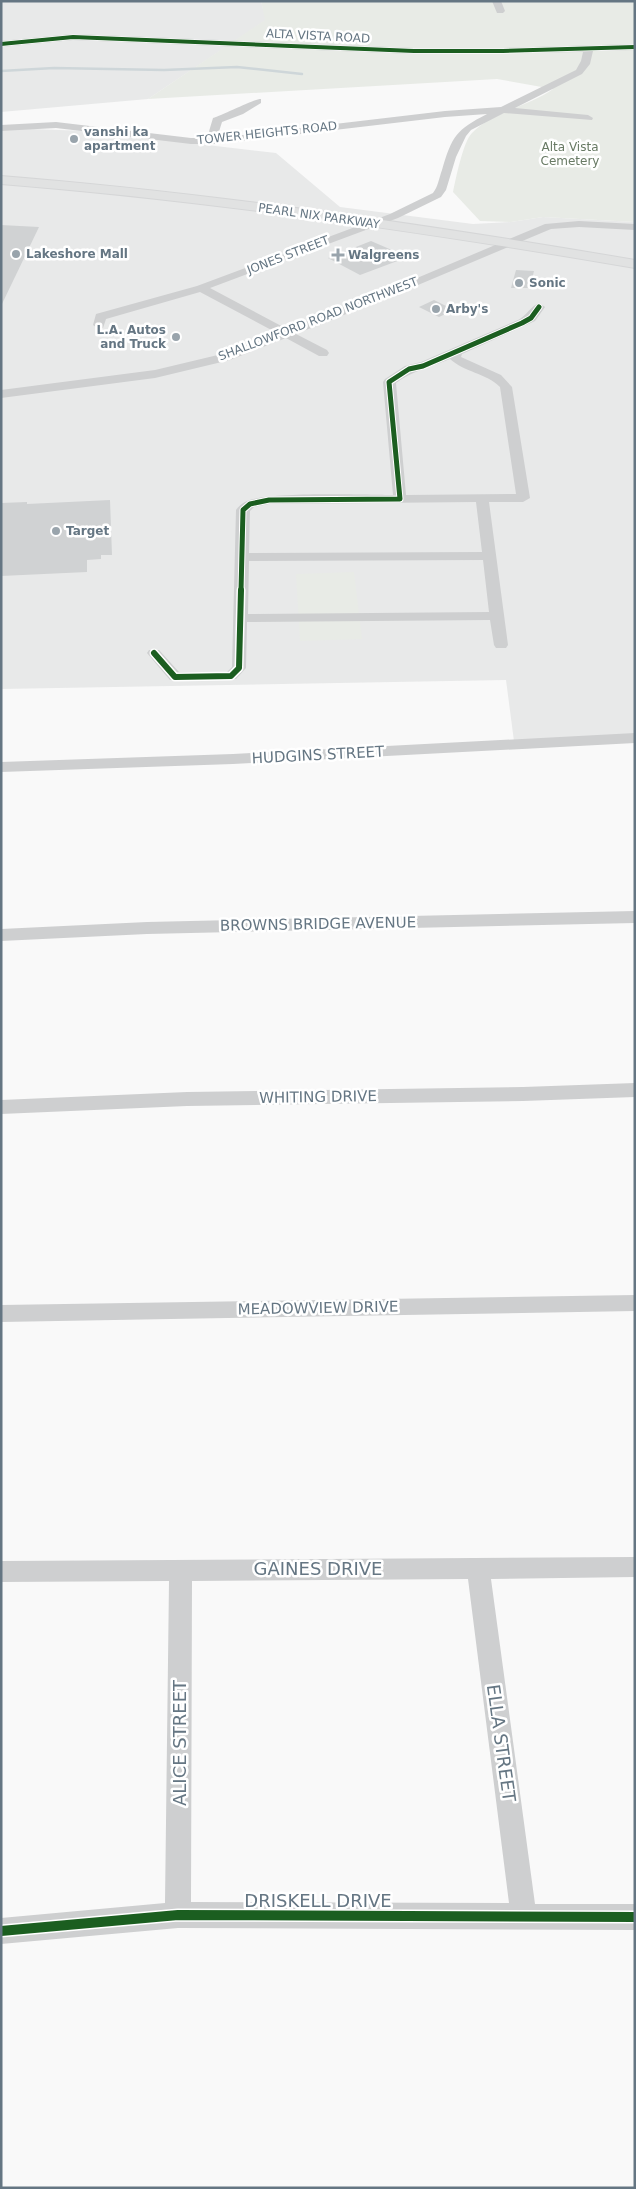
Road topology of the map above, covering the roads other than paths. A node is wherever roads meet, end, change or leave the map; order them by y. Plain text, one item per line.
1 (496, 1) edge
2 (500, 11) dead end
3 (1, 44) edge
4 (635, 47) edge
5 (588, 48) junction
6 (258, 101) dead end
7 (504, 110) junction
8 (588, 118) dead end
9 (1, 128) edge
10 (211, 141) junction
11 (1, 171) edge
12 (1, 180) edge
13 (394, 216) junction
14 (373, 224) junction
15 (635, 227) edge
16 (528, 234) junction
17 (466, 235) junction
18 (511, 242) junction
19 (635, 252) edge
20 (482, 254) junction
21 (635, 264) edge
22 (201, 288) junction
23 (539, 307) dead end
24 (99, 325) dead end
25 (286, 334) junction
26 (323, 353) dead end
27 (454, 353) junction
28 (423, 366) joint
29 (1, 394) edge
30 (482, 498) junction
31 (400, 499) junction
32 (490, 556) junction
33 (242, 557) junction
34 (497, 616) junction
35 (240, 618) junction
36 (501, 645) dead end
37 (154, 653) dead end
38 (635, 738) edge
39 (1, 767) edge
40 (635, 917) edge
41 (1, 935) edge
42 (635, 1090) edge
43 (1, 1107) edge
44 (635, 1303) edge
45 (1, 1314) edge
46 (635, 1567) edge
47 (478, 1568) junction
48 (181, 1570) junction
49 (1, 1572) edge
50 (178, 1915) junction
51 (635, 1917) edge
52 (524, 1918) junction
53 (1, 1931) edge

1 - 2 street
3 - 5 street, ALTA VISTA ROAD
4 - 5 street, ALTA VISTA ROAD
5 - 7 street, JONES STREET
6 - 10 street
7 - 8 street
7 - 10 street, TOWER HEIGHTS ROAD
7 - 13 street, JONES STREET
9 - 10 street, TOWER HEIGHTS ROAD
11 - 13 main road, PEARL NIX PARKWAY
12 - 14 main road, PEARL NIX PARKWAY
13 - 14 street, JONES STREET
13 - 16 main road, PEARL NIX PARKWAY
14 - 17 main road, PEARL NIX PARKWAY
14 - 22 street, JONES STREET
15 - 16 street
16 - 18 street, SHALLOWFORD ROAD NORTHWEST
16 - 19 main road, PEARL NIX PARKWAY
17 - 18 main road, PEARL NIX PARKWAY
17 - 20 main road
18 - 20 street, SHALLOWFORD ROAD NORTHWEST
18 - 21 main road, PEARL NIX PARKWAY
20 - 25 street, SHALLOWFORD ROAD NORTHWEST
22 - 24 street, JONES STREET
22 - 25 street
23 - 27 street
25 - 26 street
25 - 29 street, SHALLOWFORD ROAD NORTHWEST
27 - 28 street
27 - 30 street
28 - 31 street
30 - 31 street
30 - 32 street
31 - 33 street
32 - 33 street
32 - 34 street
33 - 35 street
34 - 35 street
34 - 36 street
35 - 37 street
38 - 39 street, HUDGINS STREET
40 - 41 street, BROWNS BRIDGE AVENUE
42 - 43 street, WHITING DRIVE
44 - 45 street, MEADOWVIEW DRIVE
46 - 47 street, GAINES DRIVE
47 - 48 street, GAINES DRIVE
47 - 52 street, ELLA STREET
48 - 49 street, GAINES DRIVE
48 - 50 street, ALICE STREET
50 - 52 street, DRISKELL DRIVE
50 - 53 street, DRISKELL DRIVE
51 - 52 street, DRISKELL DRIVE

